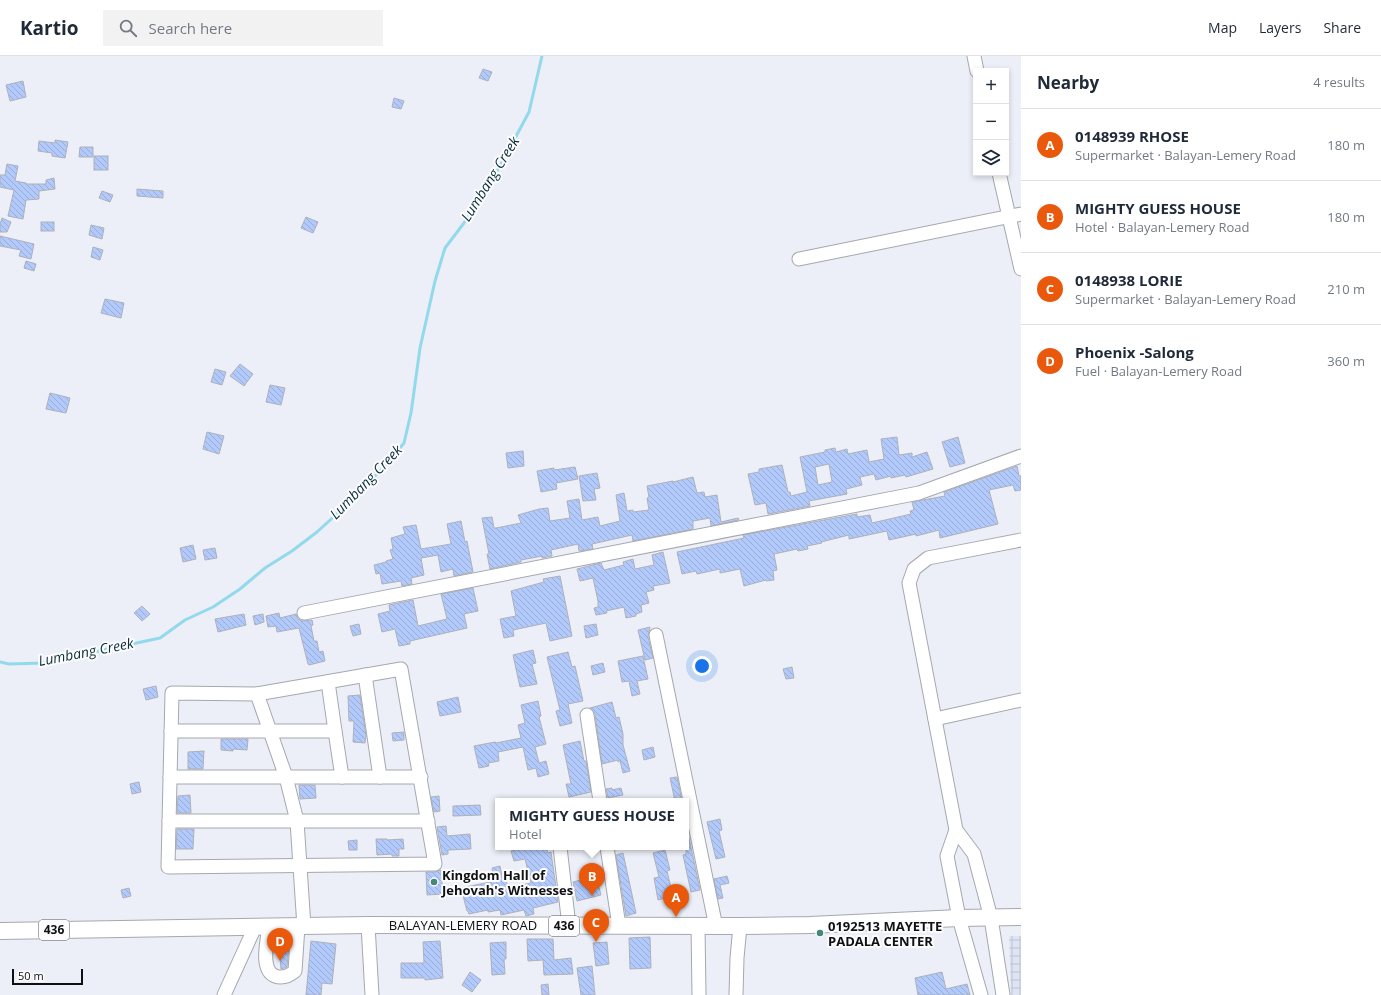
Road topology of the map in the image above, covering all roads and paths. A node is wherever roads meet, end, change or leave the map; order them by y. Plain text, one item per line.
1 (974, 56) edge
2 (976, 68) edge
3 (1000, 176) edge
4 (1015, 215) edge
5 (799, 259) dead end
6 (1021, 269) edge
7 (1021, 456) edge
8 (1021, 540) edge
9 (304, 613) dead end
10 (656, 635) dead end
11 (365, 675) junction
12 (328, 682) junction
13 (257, 694) junction
14 (1021, 700) edge
15 (587, 714) dead end
16 (935, 719) junction
17 (171, 731) junction
18 (270, 731) junction
19 (334, 731) junction
20 (286, 777) junction
21 (342, 777) junction
22 (380, 777) junction
23 (421, 777) junction
24 (170, 778) junction
25 (600, 798) edge
26 (169, 821) junction
27 (297, 821) junction
28 (428, 821) junction
29 (956, 830) junction
30 (560, 850) edge
31 (607, 850) edge
32 (300, 866) junction
33 (1021, 917) edge
34 (959, 918) junction
35 (991, 918) junction
36 (368, 925) junction
37 (569, 926) junction
38 (619, 926) junction
39 (698, 926) junction
40 (716, 926) junction
41 (740, 926) junction
42 (262, 927) junction
43 (301, 927) junction
44 (0, 931) edge
45 (224, 995) edge
46 (372, 995) edge
47 (699, 995) edge
48 (736, 995) edge
49 (981, 995) edge
50 (1003, 995) edge

1 - 2 street
3 - 4 street
4 - 5 street
4 - 6 street
7 - 9 street
8 - 16 street
10 - 40 street
11 - 12 street
11 - 22 street
11 - 23 street
12 - 13 street
12 - 19 street
13 - 17 street
13 - 18 street
14 - 16 street
15 - 25 street
16 - 29 street
17 - 18 street
17 - 24 street
18 - 19 street
18 - 20 street
19 - 21 street
20 - 21 street
20 - 24 street
20 - 27 street
21 - 22 street
22 - 23 street
23 - 28 street
24 - 26 street
26 - 27 street
26 - 32 street
27 - 28 street
27 - 32 street
28 - 32 street
29 - 34 street
29 - 35 street
30 - 37 street
31 - 38 street
32 - 43 street
33 - 35 main road, BALAYAN-LEMERY ROAD / 436
34 - 35 main road, BALAYAN-LEMERY ROAD / 436
34 - 41 main road, BALAYAN-LEMERY ROAD / 436
34 - 49 street
35 - 50 street
36 - 37 main road, BALAYAN-LEMERY ROAD / 436
36 - 43 main road, BALAYAN-LEMERY ROAD / 436
36 - 46 street
37 - 38 main road, BALAYAN-LEMERY ROAD / 436
38 - 39 main road, BALAYAN-LEMERY ROAD / 436
39 - 40 main road, BALAYAN-LEMERY ROAD / 436
39 - 47 street
40 - 41 main road, BALAYAN-LEMERY ROAD / 436
41 - 48 street
42 - 43 main road, BALAYAN-LEMERY ROAD / 436
42 - 43 street
42 - 44 main road, BALAYAN-LEMERY ROAD / 436
42 - 45 street

